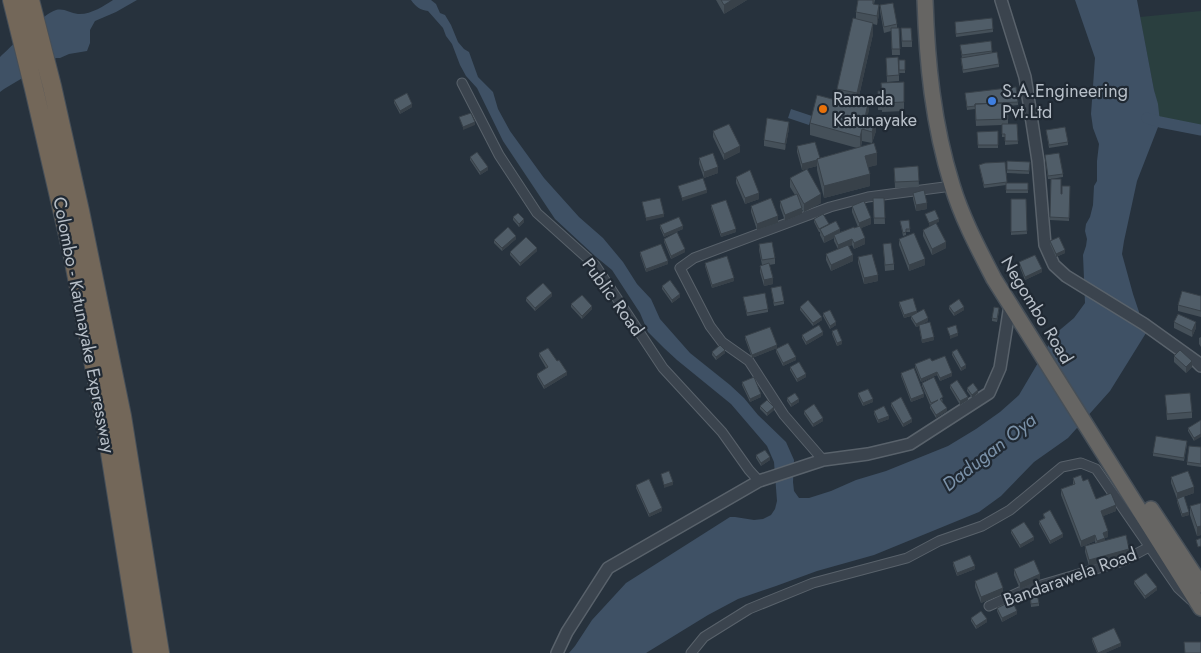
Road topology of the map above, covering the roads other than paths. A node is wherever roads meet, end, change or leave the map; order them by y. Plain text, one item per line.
1 (925, 0) edge
2 (935, 0) edge
3 (1001, 0) edge
4 (31, 5) edge
5 (14, 7) edge
6 (462, 83) dead end
7 (952, 186) junction
8 (1010, 305) junction
9 (1029, 329) junction
10 (1201, 366) edge
11 (1098, 435) junction
12 (823, 460) junction
13 (759, 481) junction
14 (1150, 547) junction
15 (1201, 585) edge
16 (990, 606) dead end
17 (1201, 608) edge
18 (142, 653) edge
19 (160, 653) edge
20 (557, 653) edge
21 (691, 653) edge

1 - 7 highway, Negombo Road
2 - 9 highway, Negombo Road
3 - 10 street
4 - 19 highway, Colombo - Katunayake Expressway
5 - 18 highway, Colombo - Katunayake Expressway
6 - 13 street, Public Road
7 - 8 highway, Negombo Road
7 - 12 street
8 - 9 highway, Negombo Road
8 - 12 street
9 - 11 highway, Negombo Road
11 - 15 highway, Negombo Road
11 - 17 highway, Negombo Road
12 - 13 street
13 - 20 street
14 - 16 street, Bandarawela Road
14 - 17 street
14 - 21 street

